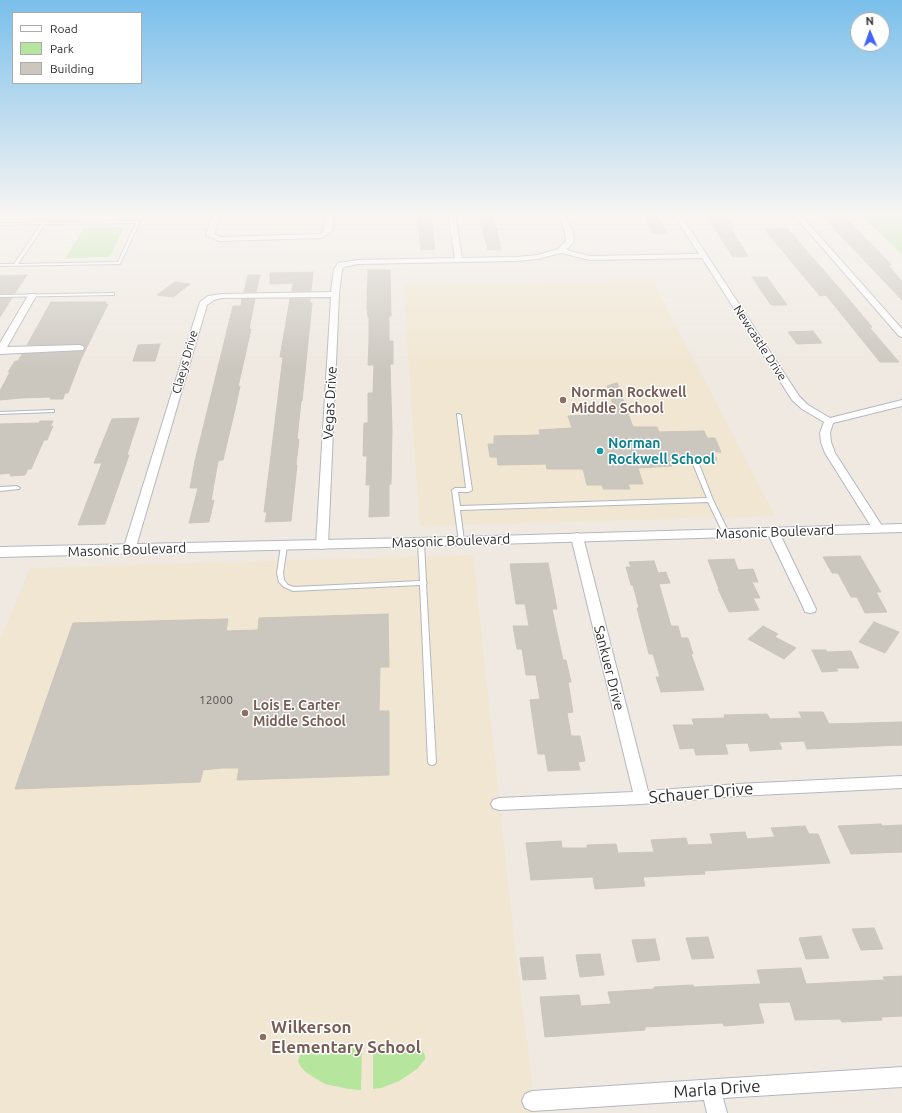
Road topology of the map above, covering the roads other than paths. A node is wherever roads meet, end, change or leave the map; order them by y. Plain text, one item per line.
1 (341, 266) edge
2 (710, 266) edge
3 (842, 266) edge
4 (113, 294) dead end
5 (336, 294) junction
6 (0, 296) edge
7 (32, 296) junction
8 (902, 334) edge
9 (80, 348) dead end
10 (0, 350) edge
11 (902, 404) edge
12 (52, 411) dead end
13 (0, 413) edge
14 (458, 415) dead end
15 (829, 421) junction
16 (696, 464) dead end
17 (17, 488) dead end
18 (0, 489) edge
19 (710, 500) junction
20 (457, 508) junction
21 (902, 528) edge
22 (878, 529) junction
23 (773, 532) junction
24 (726, 533) junction
25 (577, 538) junction
26 (461, 541) junction
27 (421, 542) junction
28 (322, 545) junction
29 (284, 546) junction
30 (129, 550) junction
31 (0, 552) edge
32 (424, 582) junction
33 (810, 609) dead end
34 (432, 762) dead end
35 (902, 782) edge
36 (642, 798) junction
37 (499, 804) dead end
38 (902, 1077) edge
39 (711, 1090) junction
40 (532, 1101) dead end
41 (717, 1113) edge

1 - 5 street, Vegas Drive
2 - 15 street, Newcastle Drive
3 - 8 street
4 - 7 lane
5 - 28 street, Vegas Drive
5 - 30 street, Claeys Drive
6 - 7 lane
7 - 10 street
9 - 10 street
11 - 15 street
12 - 13 lane
14 - 20 lane
15 - 22 street
16 - 19 lane
17 - 18 lane
19 - 20 lane
19 - 24 lane
20 - 26 lane
21 - 22 street, Masonic Boulevard
22 - 23 street, Masonic Boulevard
23 - 24 street, Masonic Boulevard
23 - 33 street
24 - 25 street, Masonic Boulevard
25 - 26 street, Masonic Boulevard
25 - 36 street, Sankuer Drive
26 - 27 street, Masonic Boulevard
27 - 28 street, Masonic Boulevard
27 - 32 lane
28 - 29 street, Masonic Boulevard
29 - 30 street, Masonic Boulevard
29 - 32 lane
30 - 31 street, Masonic Boulevard
32 - 34 lane
35 - 36 street, Schauer Drive
36 - 37 street, Schauer Drive
38 - 39 street, Marla Drive
39 - 40 street, Marla Drive
39 - 41 street

